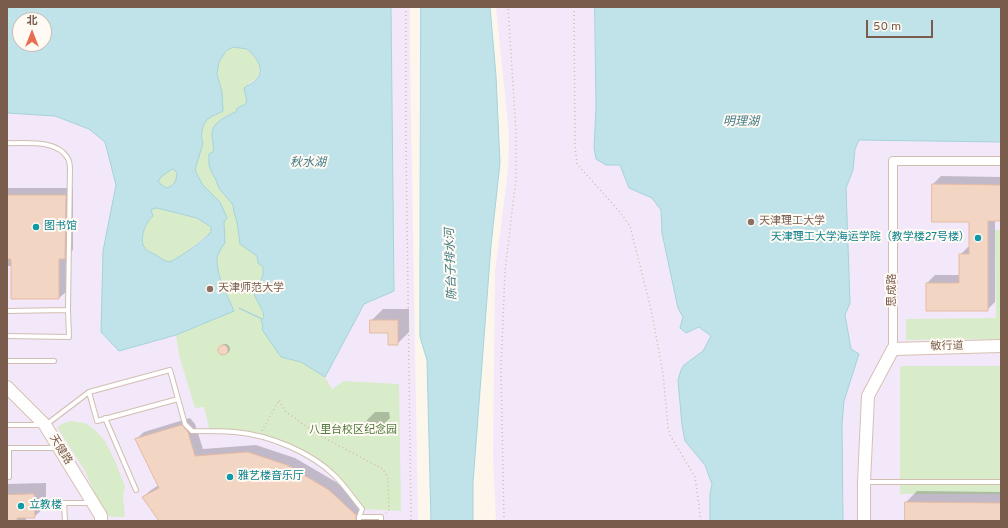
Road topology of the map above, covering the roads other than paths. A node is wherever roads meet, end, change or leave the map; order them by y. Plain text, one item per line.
1 (7, 143) edge
2 (1001, 161) edge
3 (68, 310) junction
4 (7, 311) edge
5 (7, 336) edge
6 (1001, 346) edge
7 (893, 348) junction
8 (7, 361) edge
9 (54, 361) dead end
10 (7, 387) edge
11 (89, 392) junction
12 (178, 399) junction
13 (105, 418) junction
14 (7, 425) edge
15 (45, 425) junction
16 (59, 448) junction
17 (7, 477) edge
18 (864, 482) junction
19 (1001, 482) edge
20 (136, 490) dead end
21 (64, 503) junction
22 (92, 503) junction
23 (45, 504) dead end
24 (359, 519) edge
25 (381, 519) edge
26 (65, 521) edge
27 (101, 521) edge
28 (864, 521) edge

1 - 3 lane
2 - 7 street, 思成路
3 - 4 lane
3 - 5 lane
6 - 7 street, 敏行道
7 - 18 street, 思成路
8 - 9 lane
10 - 15 street, 天健路
11 - 12 lane
11 - 13 lane
11 - 15 lane
12 - 13 lane
12 - 24 lane
13 - 20 lane
14 - 15 lane
15 - 16 street, 天健路
16 - 17 lane
16 - 22 street, 天健路
18 - 19 lane
18 - 28 street, 思成路
21 - 22 lane
21 - 23 lane
21 - 26 lane
22 - 27 street, 天健路
24 - 25 lane

